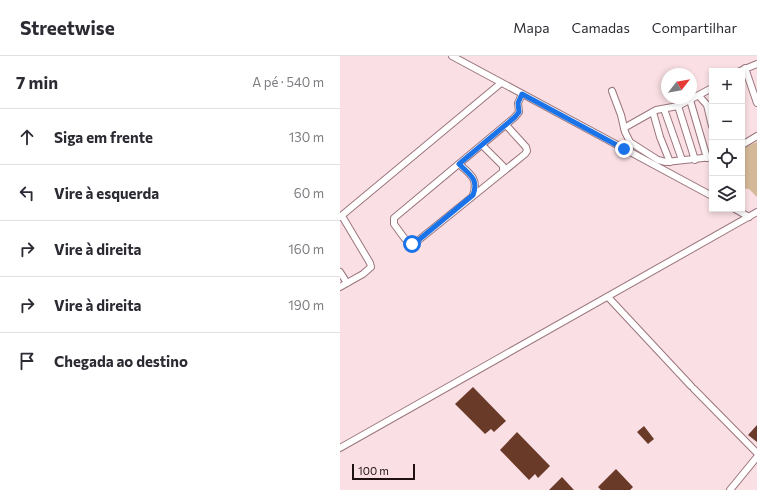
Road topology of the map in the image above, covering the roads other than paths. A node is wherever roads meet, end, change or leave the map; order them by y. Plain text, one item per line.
1 (452, 56) edge
2 (757, 64) edge
3 (745, 69) edge
4 (745, 75) edge
5 (501, 83) junction
6 (709, 90) edge
7 (612, 92) dead end
8 (522, 94) junction
9 (699, 96) joint
10 (757, 103) edge
11 (682, 104) edge
12 (691, 104) edge
13 (678, 106) junction
14 (664, 109) junction
15 (653, 112) junction
16 (709, 113) edge
17 (506, 125) junction
18 (624, 128) junction
19 (757, 136) edge
20 (745, 143) edge
21 (482, 145) junction
22 (709, 158) edge
23 (682, 160) junction
24 (696, 160) junction
25 (670, 162) junction
26 (459, 164) junction
27 (503, 171) junction
28 (709, 194) edge
29 (473, 195) junction
30 (740, 212) edge
31 (757, 212) edge
32 (341, 217) edge
33 (749, 217) junction
34 (340, 272) edge
35 (347, 283) junction
36 (340, 287) edge
37 (608, 297) junction
38 (340, 448) edge
39 (757, 454) edge
40 (757, 457) edge
41 (730, 490) edge

1 - 5 street
2 - 3 street
4 - 10 street
5 - 8 street
5 - 32 street
6 - 9 street
7 - 18 street
8 - 17 street
8 - 28 street
9 - 16 street
11 - 13 street
12 - 22 street
13 - 14 street
13 - 24 street
14 - 15 street
14 - 23 street
15 - 18 street
15 - 25 street
17 - 21 street
17 - 27 street
18 - 25 street
19 - 20 street
21 - 26 street
21 - 27 street
22 - 24 street
23 - 24 street
23 - 25 street
26 - 29 street
26 - 29 street
27 - 29 street
30 - 33 street
31 - 33 street
32 - 35 street
33 - 37 street
34 - 35 street
35 - 36 street
37 - 38 street
37 - 39 street
40 - 41 street

